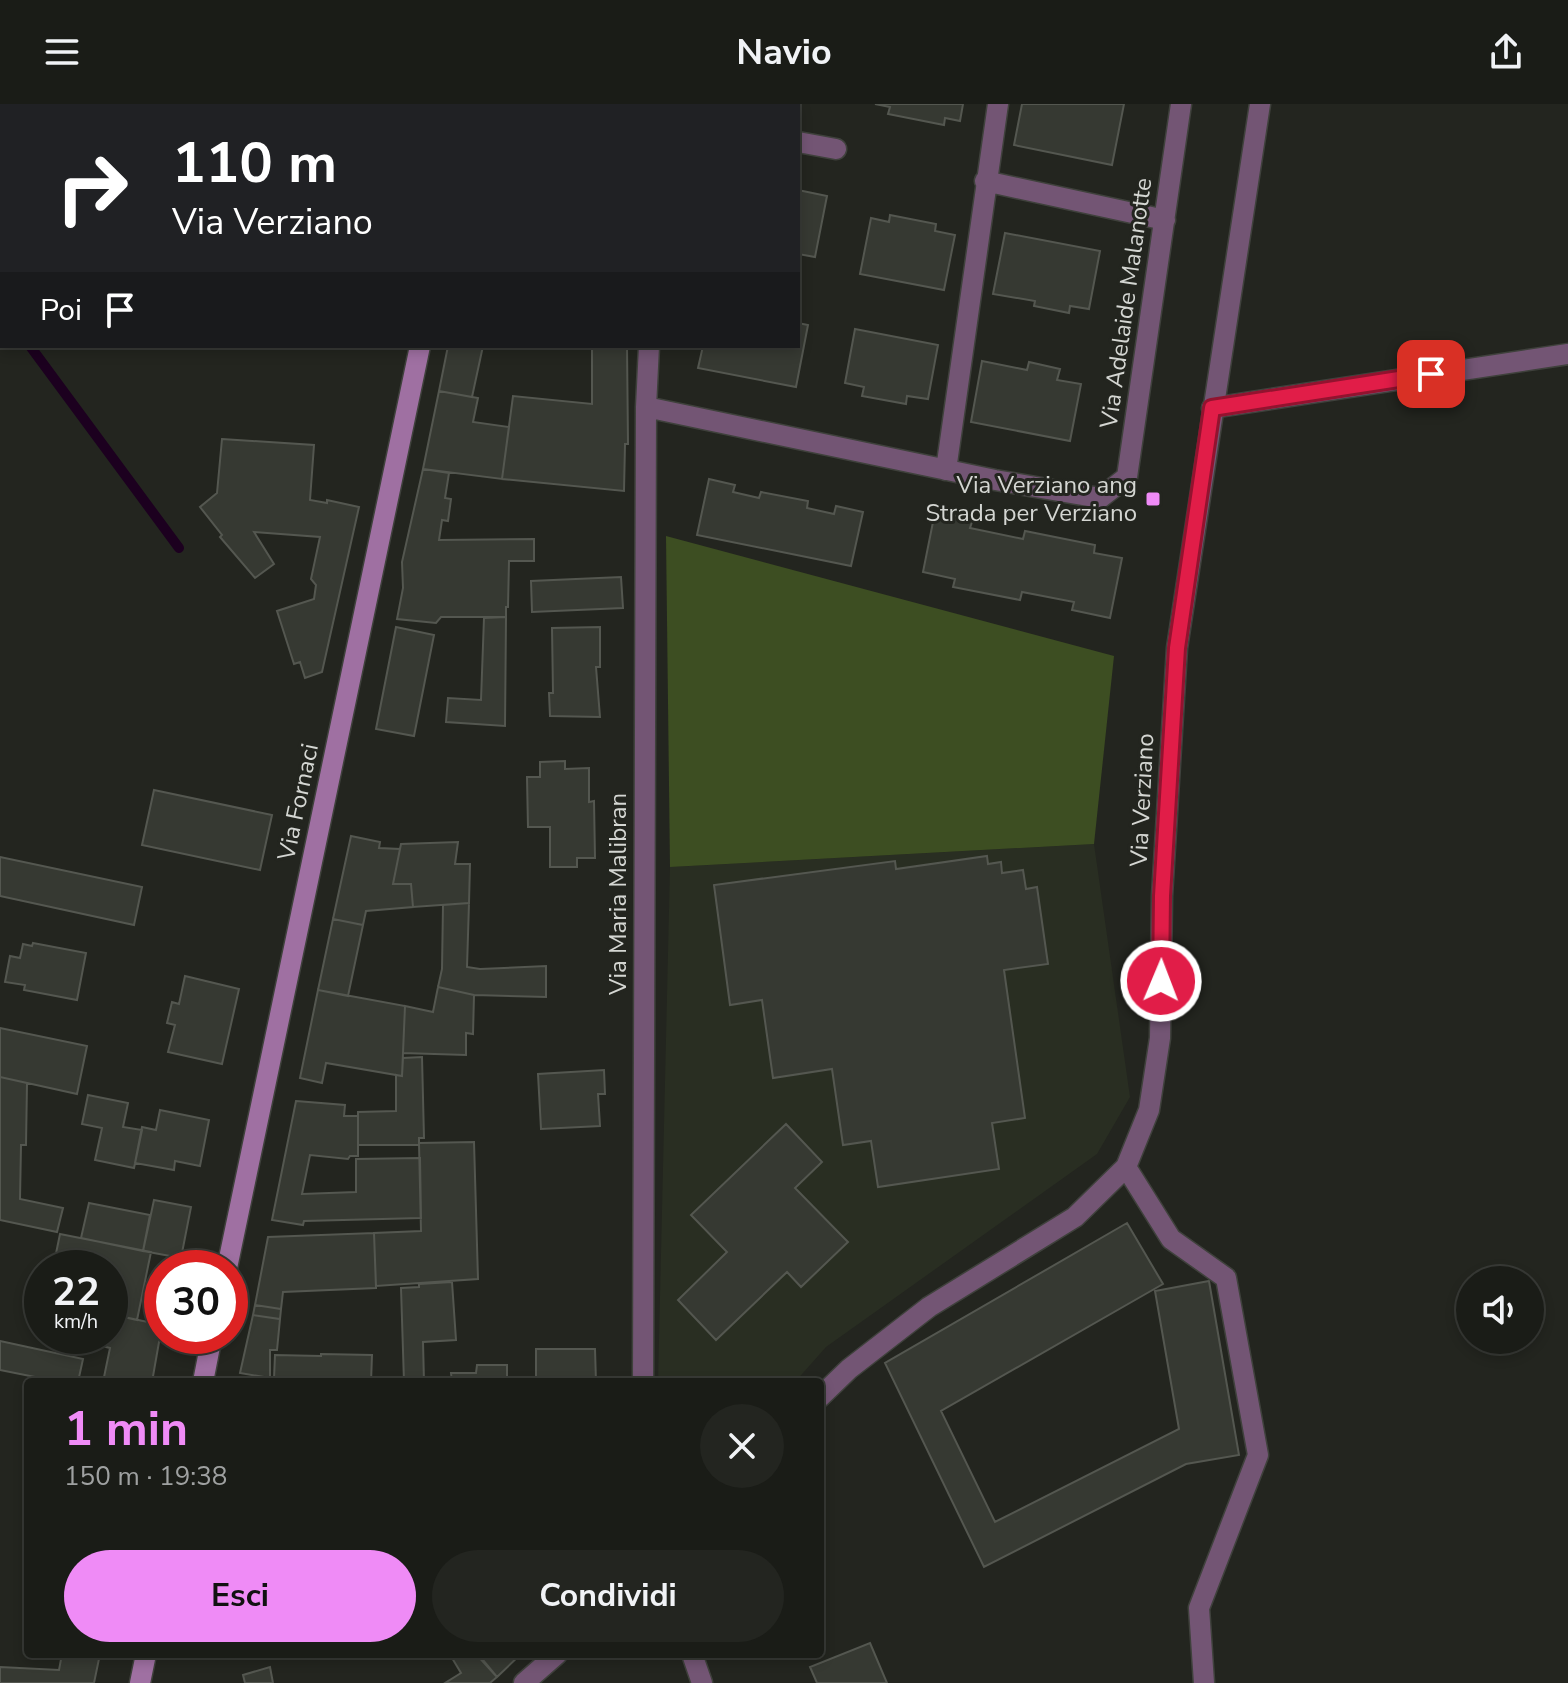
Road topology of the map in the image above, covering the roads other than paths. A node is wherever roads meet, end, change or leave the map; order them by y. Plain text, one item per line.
1 (998, 104) edge
2 (1181, 104) edge
3 (1260, 104) edge
4 (800, 142) edge
5 (836, 149) dead end
6 (985, 181) junction
7 (1165, 220) junction
8 (420, 348) edge
9 (649, 348) edge
10 (1568, 354) edge
11 (646, 407) junction
12 (1212, 408) junction
13 (946, 470) junction
14 (1126, 1167) junction
15 (231, 1250) edge
16 (208, 1354) edge
17 (204, 1378) edge
18 (643, 1378) edge
19 (824, 1393) edge
20 (145, 1658) edge
21 (552, 1658) edge
22 (693, 1658) edge
23 (140, 1683) edge
24 (524, 1683) edge
25 (702, 1683) edge
26 (1204, 1683) edge

1 - 6 street
2 - 7 street, Via Adelaide Malanotte
3 - 12 street
4 - 5 street
6 - 7 street
6 - 13 street
7 - 13 street, Via Adelaide Malanotte
8 - 15 street, Via Fornaci
9 - 11 street, Via Maria Malibran
10 - 12 street
11 - 13 street
11 - 18 street, Via Maria Malibran
12 - 14 street, Via Verziano
14 - 19 street, Via Verziano
14 - 26 street
16 - 17 street
20 - 23 street
21 - 24 street
22 - 25 street

